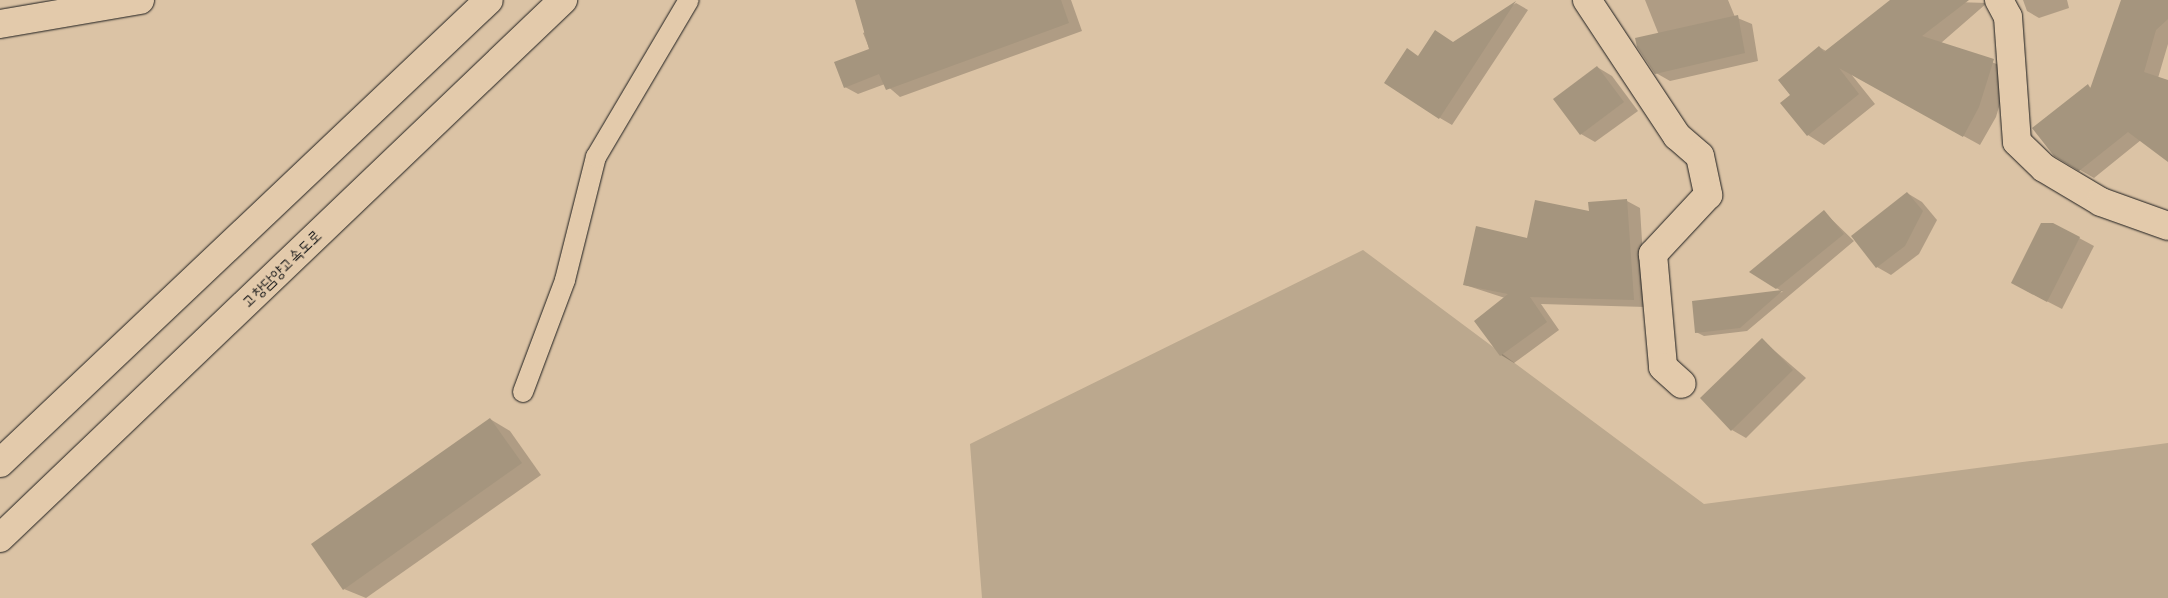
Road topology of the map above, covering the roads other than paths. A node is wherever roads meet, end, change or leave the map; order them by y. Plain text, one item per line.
1 (140, 0) edge
2 (489, 0) edge
3 (563, 0) edge
4 (689, 0) edge
5 (1587, 0) edge
6 (1999, 0) edge
7 (0, 24) edge
8 (2168, 226) edge
9 (1682, 384) dead end
10 (524, 392) dead end
11 (0, 463) edge
12 (0, 538) edge

1 - 7 main road
2 - 11 main road
3 - 12 main road, 고창담양고속도로
4 - 10 lane
5 - 9 main road
6 - 8 main road

